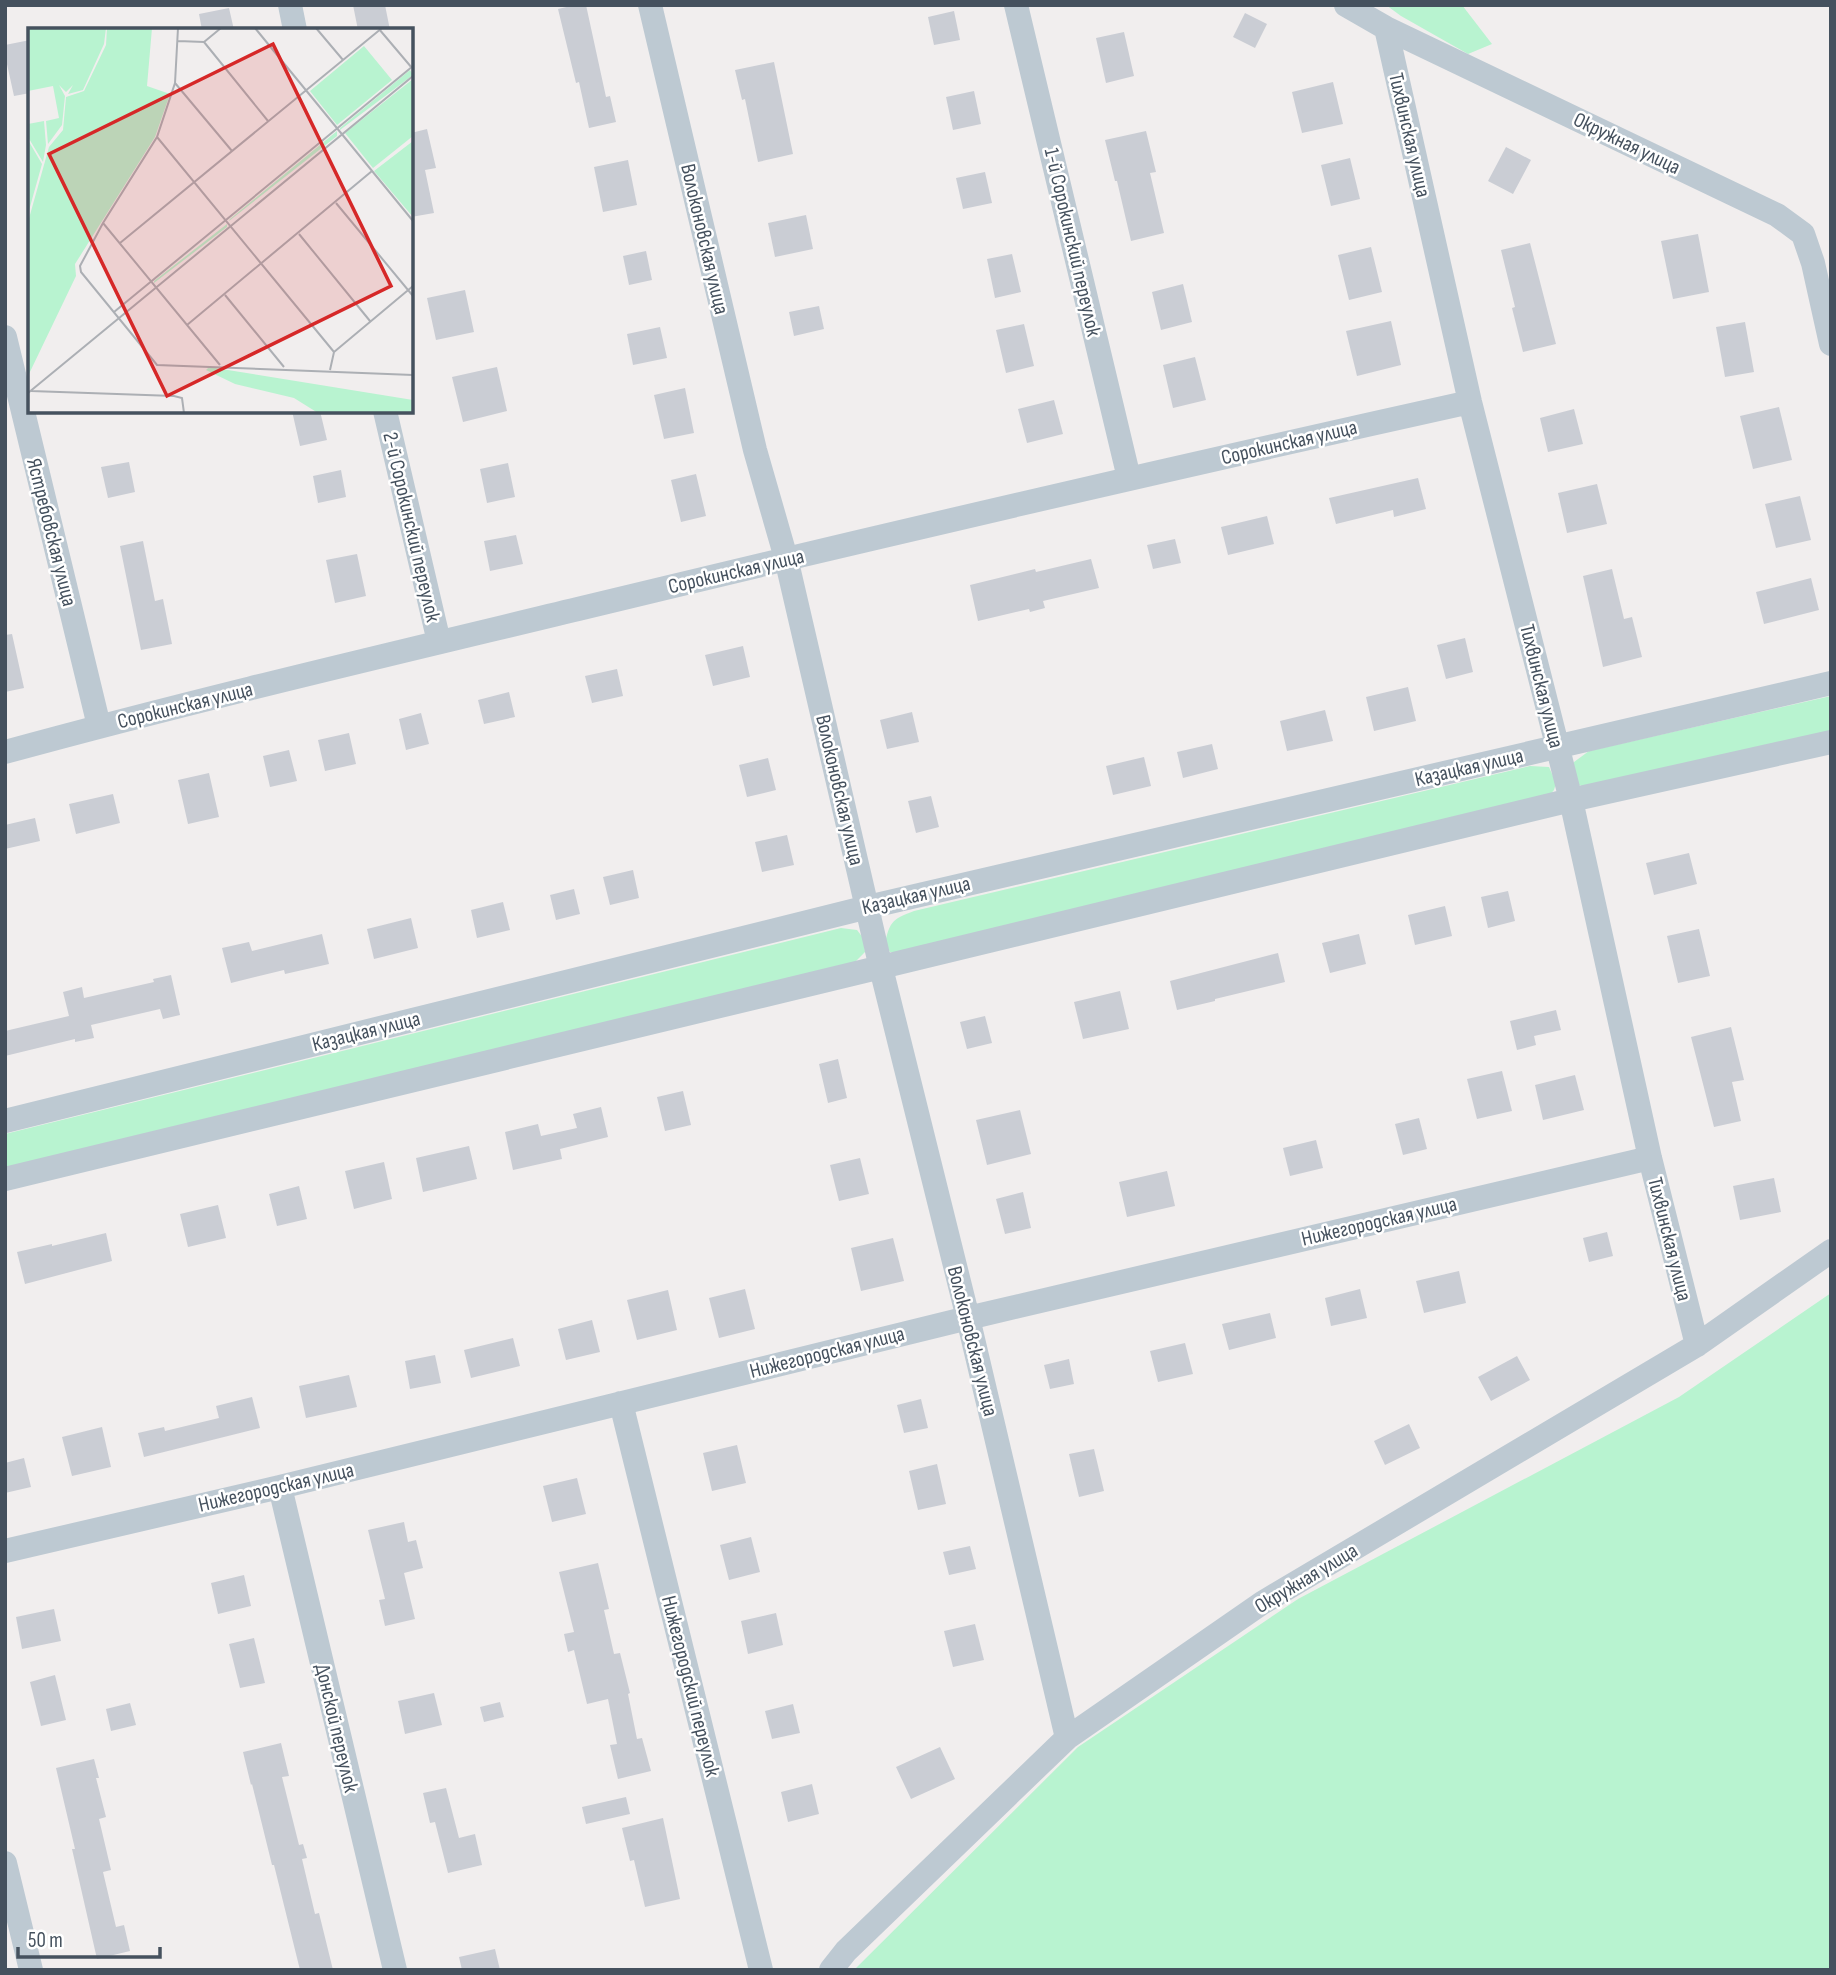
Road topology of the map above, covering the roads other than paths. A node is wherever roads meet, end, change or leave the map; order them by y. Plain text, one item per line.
1 (290, 5) edge
2 (650, 5) edge
3 (1016, 5) edge
4 (1346, 5) edge
5 (295, 28) edge
6 (1385, 28) junction
7 (5, 337) edge
8 (1831, 344) edge
9 (1470, 402) junction
10 (385, 413) edge
11 (1129, 478) junction
12 (786, 558) junction
13 (439, 642) junction
14 (1831, 683) edge
15 (99, 726) junction
16 (1831, 742) edge
17 (1558, 747) junction
18 (5, 752) edge
19 (1571, 800) junction
20 (868, 906) junction
21 (880, 968) junction
22 (5, 1121) edge
23 (1650, 1158) junction
24 (5, 1179) edge
25 (1831, 1251) edge
26 (968, 1318) junction
27 (1697, 1345) junction
28 (621, 1403) junction
29 (280, 1487) junction
30 (5, 1551) edge
31 (1067, 1738) junction
32 (5, 1863) edge
33 (31, 1970) edge
34 (395, 1970) edge
35 (761, 1970) edge
36 (831, 1970) edge

1 - 5 street
2 - 12 street, Волоконовская улица
3 - 11 street, 1-й Сорокинский переулок
4 - 6 street, Окружная улица
6 - 8 street, Окружная улица
6 - 9 street, Тихвинская улица
7 - 15 street, Ястребовская улица
9 - 11 street, Сорокинская улица
9 - 17 street, Тихвинская улица
10 - 13 street, 2-й Сорокинский переулок
11 - 12 street, Сорокинская улица
12 - 13 street, Сорокинская улица
12 - 20 street, Волоконовская улица
13 - 15 street, Сорокинская улица
14 - 17 street, Казацкая улица
15 - 18 street, Сорокинская улица
16 - 19 street
17 - 19 street, Тихвинская улица
17 - 20 street, Казацкая улица
19 - 21 street
19 - 23 street, Тихвинская улица
20 - 21 street, Волоконовская улица
20 - 22 street, Казацкая улица
21 - 24 street
21 - 26 street, Волоконовская улица
23 - 26 street, Нижегородская улица
23 - 27 street, Тихвинская улица
25 - 27 street, Окружная улица
26 - 28 street, Нижегородская улица
26 - 31 street, Волоконовская улица
27 - 31 street, Окружная улица
28 - 29 street, Нижегородская улица
28 - 35 street, Нижегородский переулок
29 - 30 street, Нижегородская улица
29 - 34 street, Донской переулок
31 - 36 street, Окружная улица
32 - 33 street

